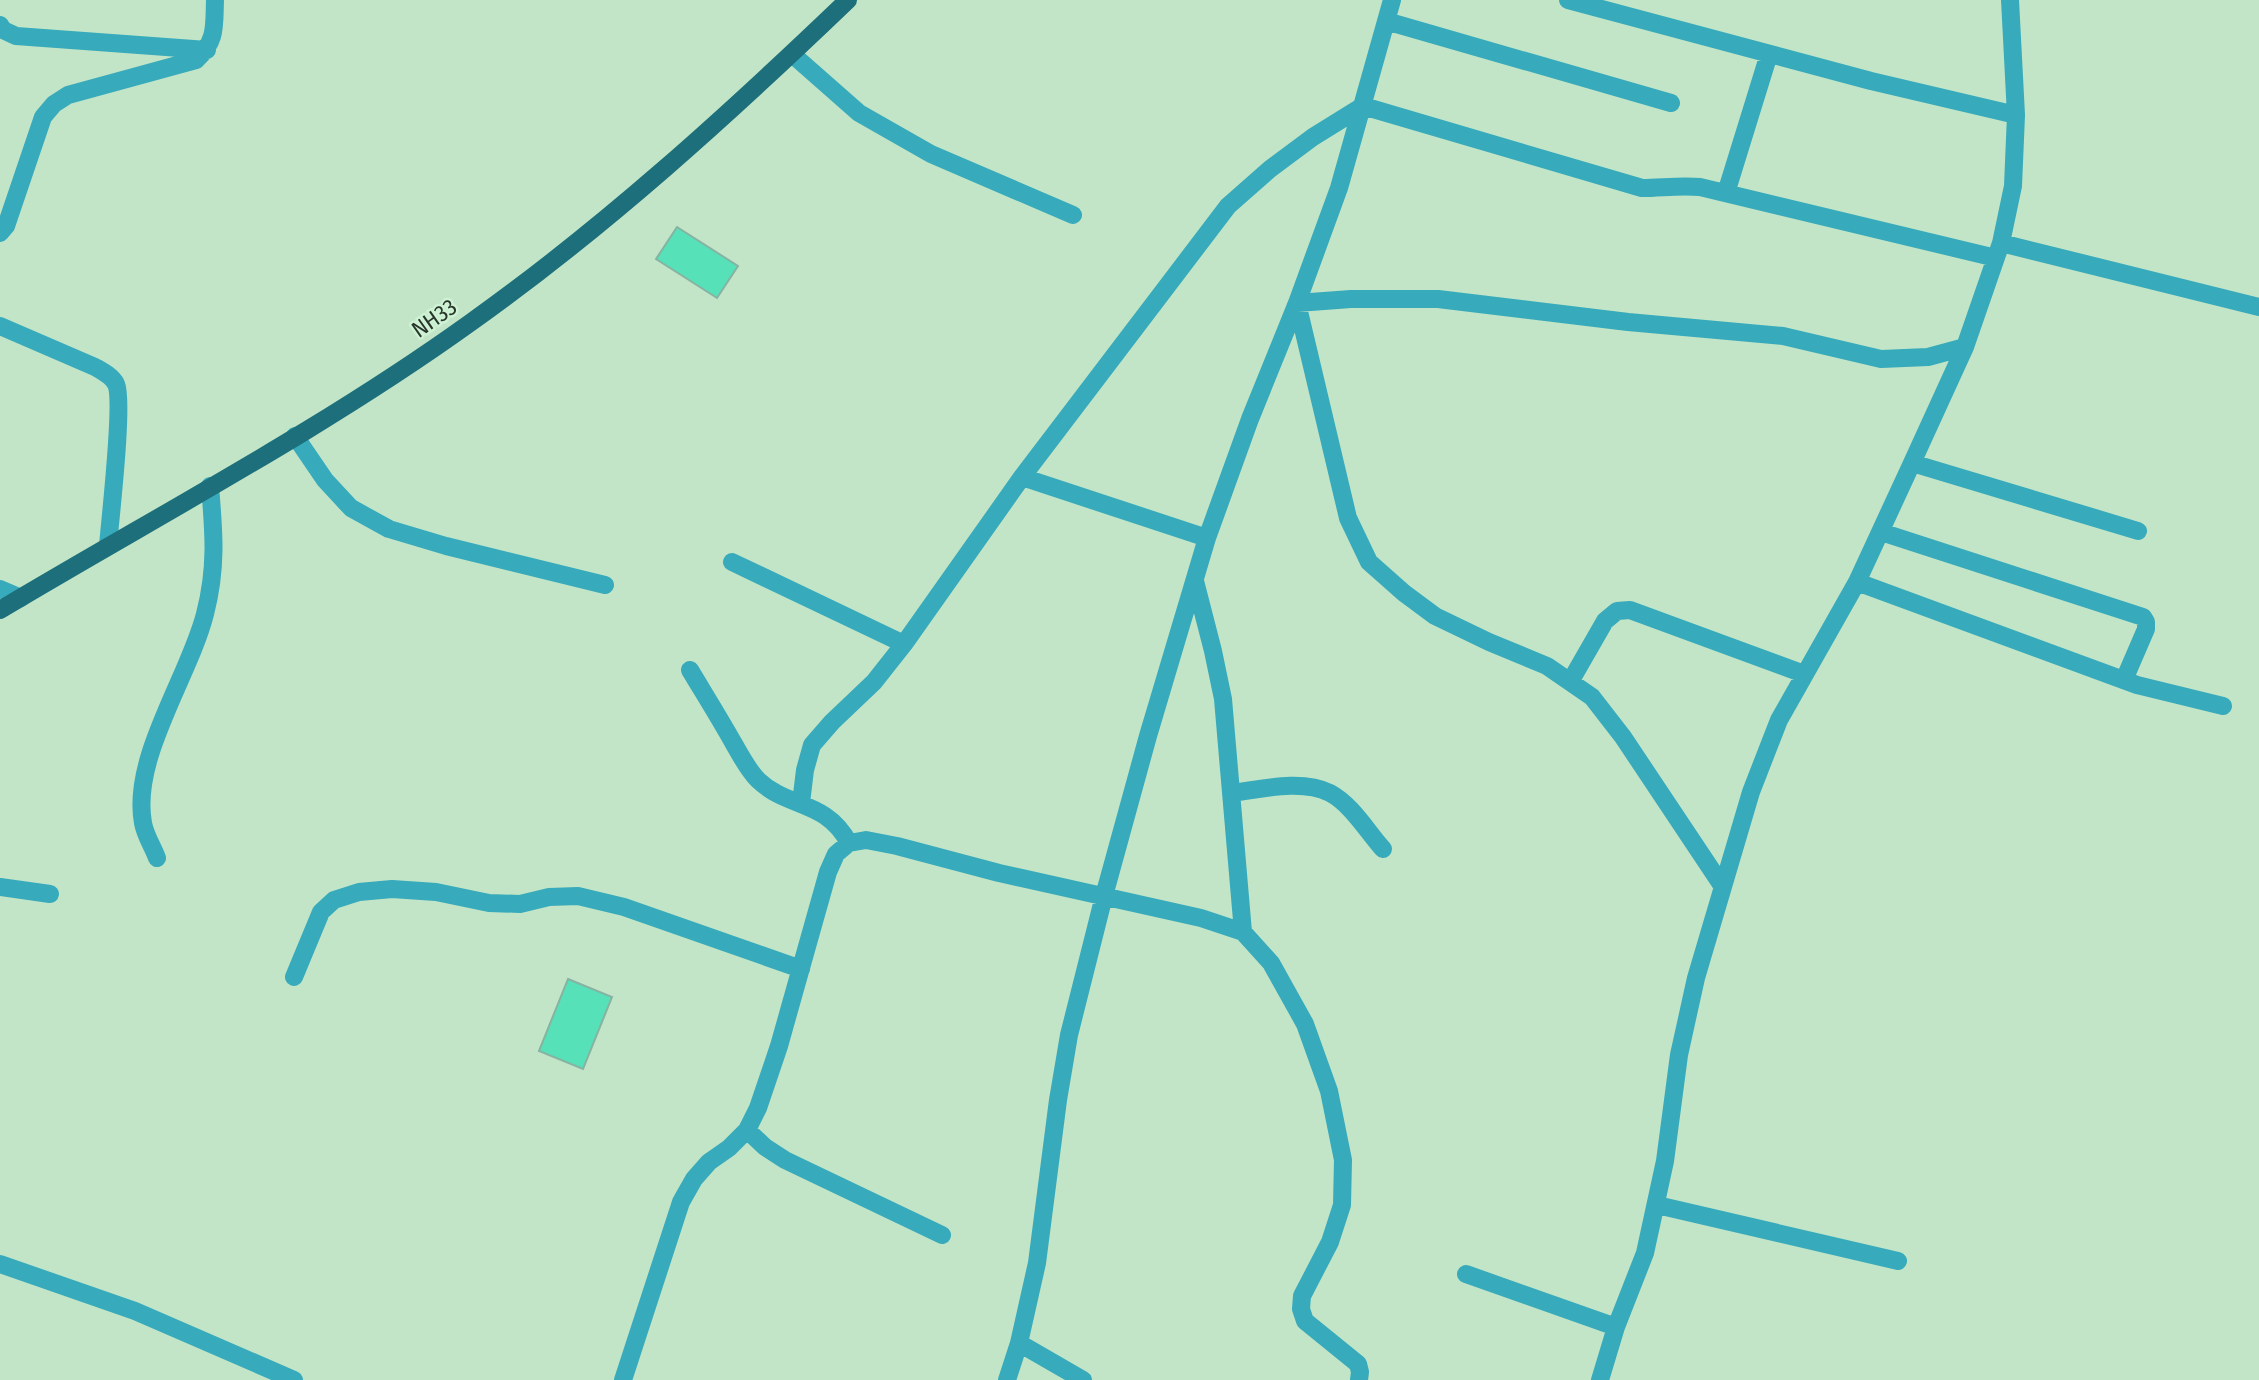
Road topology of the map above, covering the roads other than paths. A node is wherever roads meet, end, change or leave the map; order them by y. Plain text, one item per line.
1 (215, 0) edge
2 (848, 0) edge
3 (1392, 0) edge
4 (1568, 0) edge
5 (2010, 0) edge
6 (1386, 21) junction
7 (0, 25) edge
8 (207, 50) junction
9 (792, 54) junction
10 (1769, 54) junction
11 (1671, 103) dead end
12 (1363, 106) junction
13 (2016, 115) junction
14 (1726, 193) junction
15 (1073, 215) dead end
16 (0, 233) edge
17 (1998, 250) junction
18 (1297, 303) junction
19 (2259, 307) edge
20 (0, 326) edge
21 (1965, 347) junction
22 (295, 436) junction
23 (1913, 463) junction
24 (1022, 477) junction
25 (210, 486) junction
26 (2137, 531) dead end
27 (1881, 532) junction
28 (1207, 538) junction
29 (108, 546) junction
30 (732, 562) dead end
31 (1195, 581) junction
32 (1857, 582) junction
33 (605, 585) dead end
34 (0, 589) edge
35 (21, 598) junction
36 (0, 610) edge
37 (904, 644) junction
38 (690, 670) dead end
39 (1804, 674) junction
40 (2124, 680) junction
41 (1570, 682) junction
42 (2223, 706) dead end
43 (1232, 793) junction
44 (800, 803) junction
45 (849, 843) junction
46 (1382, 849) dead end
47 (157, 858) dead end
48 (0, 887) edge
49 (1723, 887) junction
50 (50, 894) dead end
51 (1104, 896) junction
52 (1243, 932) junction
53 (801, 969) junction
54 (294, 977) dead end
55 (747, 1130) junction
56 (1657, 1205) junction
57 (942, 1235) dead end
58 (1898, 1261) dead end
59 (0, 1264) edge
60 (1466, 1274) dead end
61 (1616, 1327) junction
62 (1020, 1343) junction
63 (294, 1380) edge
64 (623, 1380) edge
65 (1007, 1380) edge
66 (1083, 1380) edge
67 (1359, 1380) edge
68 (1600, 1380) edge

1 - 8 street
2 - 9 main road, NH33
3 - 6 street
4 - 10 street
5 - 13 street
6 - 11 street
6 - 12 street
7 - 8 street
8 - 16 street
9 - 15 street
9 - 22 main road, NH33
10 - 13 street
10 - 14 street
12 - 14 street
12 - 18 street
12 - 24 street
13 - 17 street
14 - 17 street
17 - 19 street
17 - 21 street
18 - 21 street
18 - 28 street
18 - 41 street
20 - 29 street
21 - 23 street
22 - 25 main road, NH33
22 - 33 street
23 - 26 street
23 - 27 street
24 - 28 street
24 - 37 street
25 - 29 main road, NH33
25 - 47 street
27 - 32 street
27 - 40 street
28 - 31 street
29 - 35 main road, NH33
30 - 37 street
31 - 43 street
31 - 51 street
32 - 39 street
32 - 40 street
34 - 35 street
35 - 36 main road, NH33
37 - 44 street
38 - 44 street
39 - 41 street
39 - 49 street
40 - 42 street
41 - 49 street
43 - 46 street
43 - 52 street
44 - 45 street
45 - 51 street
45 - 53 street
48 - 50 street
49 - 56 street
51 - 52 street
51 - 62 street
52 - 67 street
53 - 54 street
53 - 55 street
55 - 57 street
55 - 64 street
56 - 58 street
56 - 61 street
59 - 63 street
60 - 61 street
61 - 68 street
62 - 65 street
62 - 66 street

